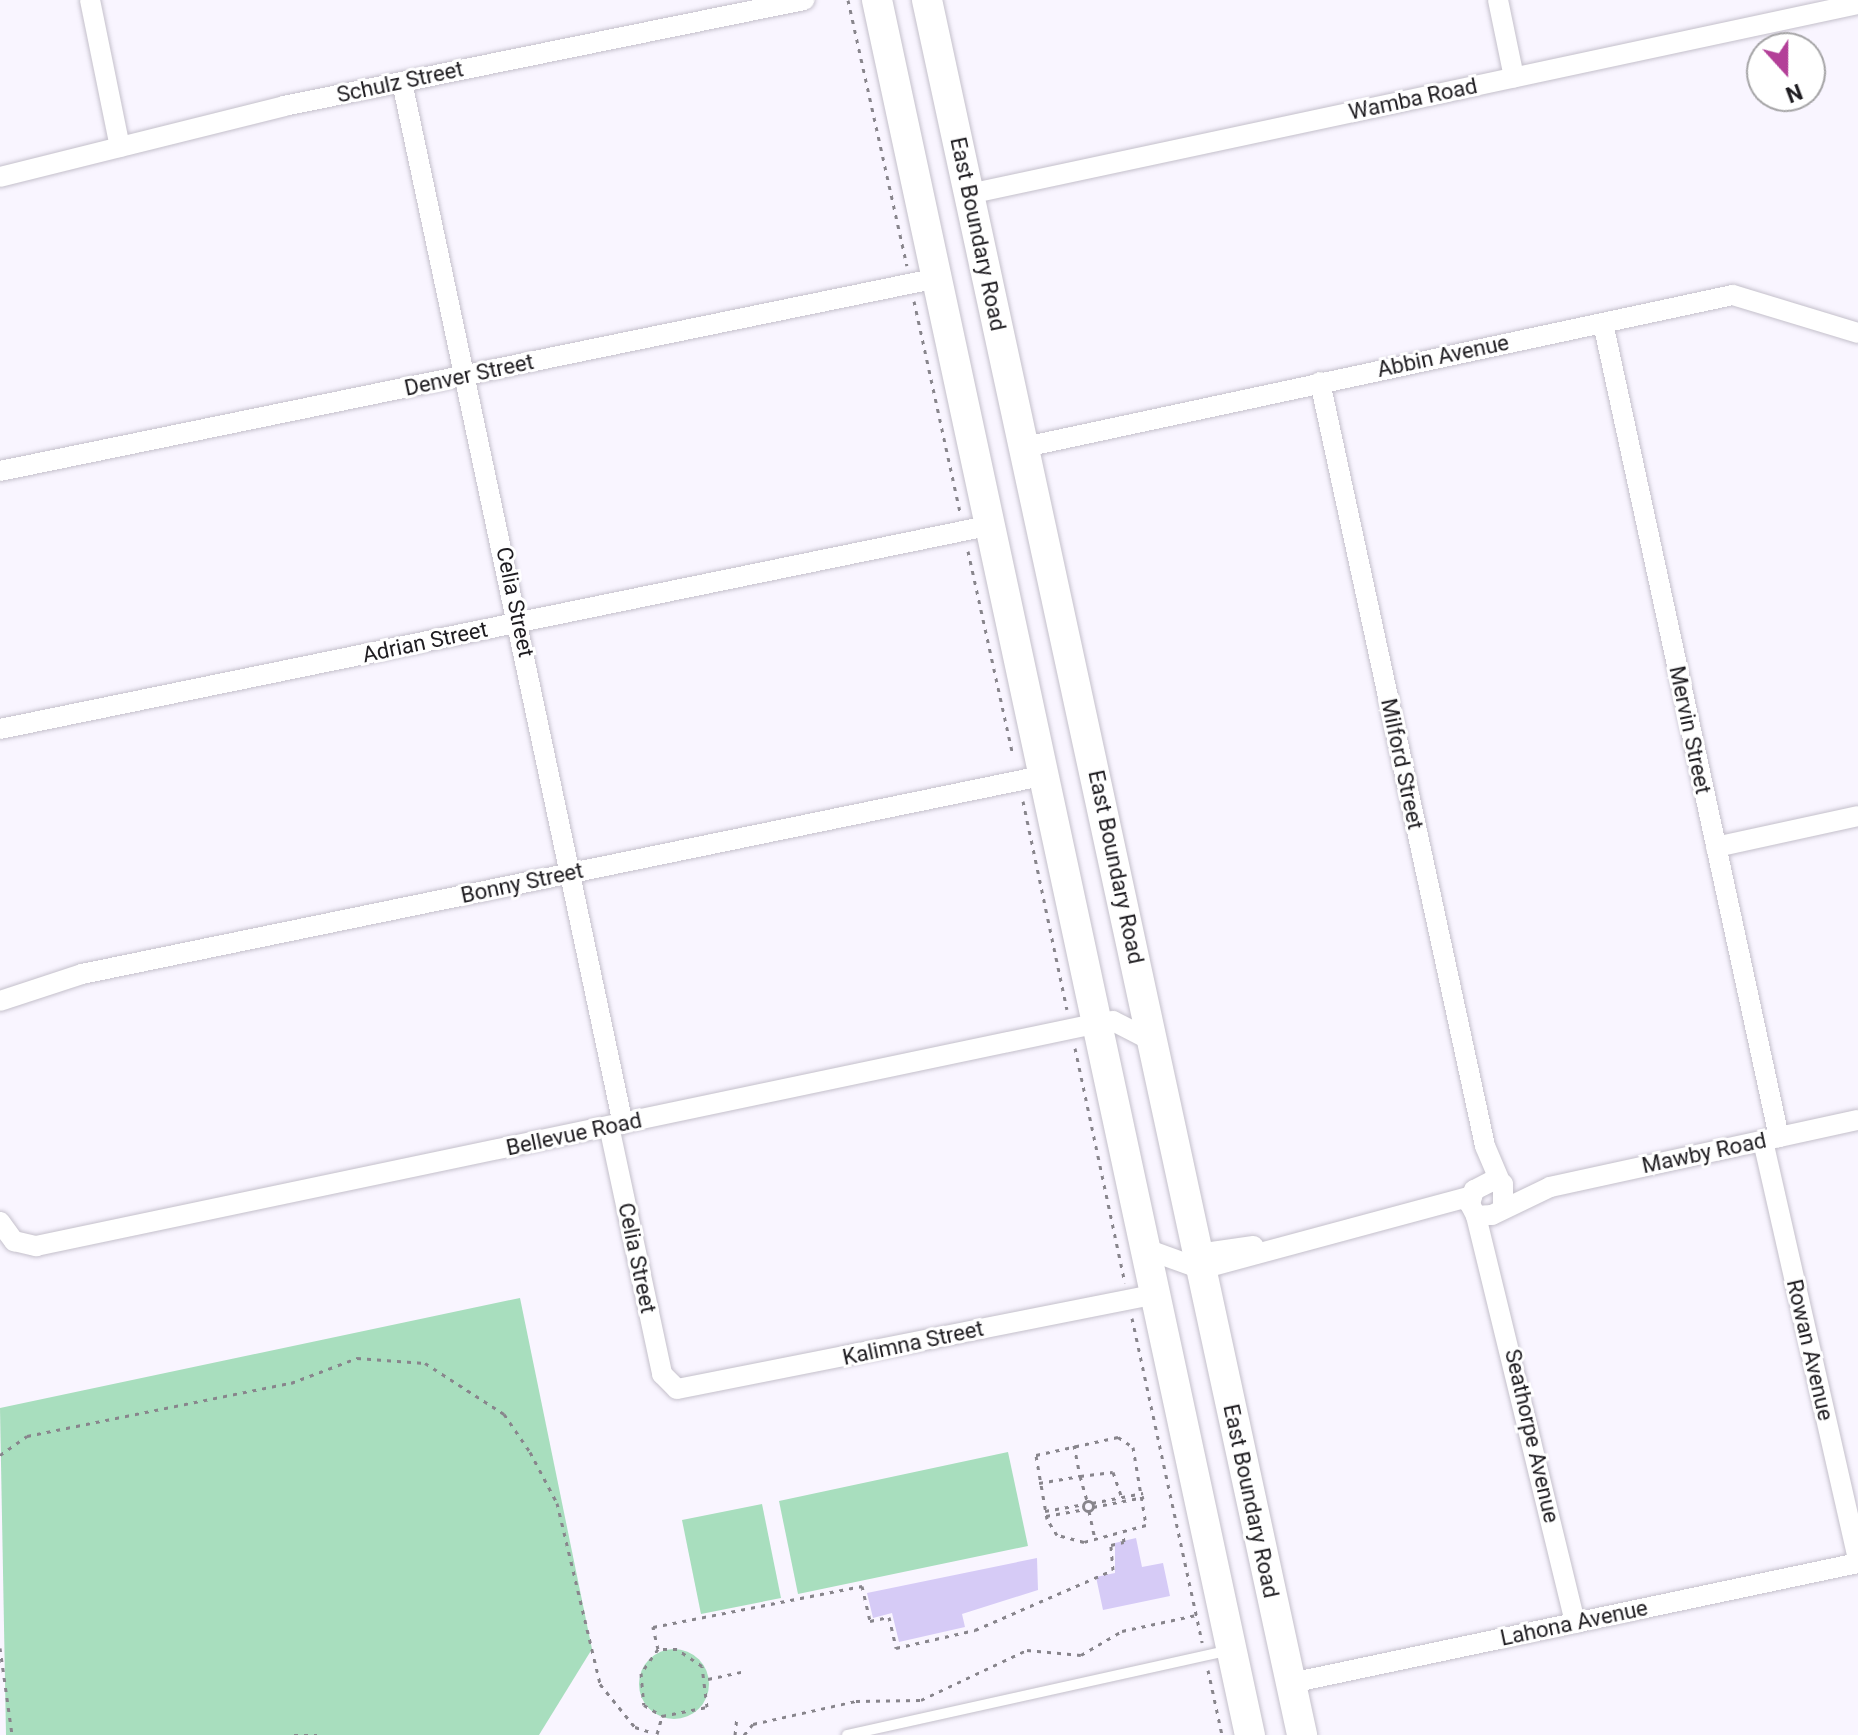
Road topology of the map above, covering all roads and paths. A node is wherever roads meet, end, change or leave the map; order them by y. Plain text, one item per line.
1 (90, 0) edge
2 (804, 0) edge
3 (848, 0) edge
4 (877, 0) edge
5 (927, 0) edge
6 (1498, 0) edge
7 (1858, 4) edge
8 (1514, 77) junction
9 (402, 82) junction
10 (956, 131) junction
11 (908, 141) junction
12 (120, 147) junction
13 (0, 177) edge
14 (969, 194) junction
15 (924, 281) junction
16 (1603, 323) junction
17 (1858, 333) edge
18 (465, 376) junction
19 (1320, 382) junction
20 (1025, 447) junction
21 (0, 471) edge
22 (978, 528) junction
23 (519, 622) junction
24 (1067, 640) junction
25 (1019, 650) junction
26 (0, 729) edge
27 (1032, 778) junction
28 (1858, 816) edge
29 (1716, 847) junction
30 (572, 873) junction
31 (0, 1001) edge
32 (1085, 1026) junction
33 (1154, 1042) junction
34 (1858, 1120) edge
35 (616, 1125) junction
36 (1771, 1139) junction
37 (1488, 1199) junction
38 (0, 1222) edge
39 (1146, 1249) junction
40 (1200, 1261) junction
41 (1142, 1296) junction
42 (671, 1386) joint
43 (1074, 1444) junction
44 (0, 1455) edge
45 (1080, 1476) junction
46 (1039, 1483) junction
47 (1144, 1495) junction
48 (1123, 1499) junction
49 (1088, 1506) junction
50 (1045, 1514) junction
51 (1123, 1535) junction
52 (1096, 1540) junction
53 (1858, 1561) edge
54 (1196, 1615) junction
55 (1575, 1623) junction
56 (0, 1648) edge
57 (658, 1649) junction
58 (1218, 1654) junction
59 (746, 1671) dead end
60 (708, 1679) junction
61 (1291, 1686) junction
62 (662, 1716) junction
63 (737, 1716) dead end
64 (656, 1734) edge
65 (12, 1735) edge
66 (294, 1735) edge
67 (317, 1735) edge
68 (735, 1735) edge
69 (744, 1735) edge
70 (847, 1735) edge
71 (1222, 1735) edge
72 (1250, 1735) edge
73 (1291, 1735) edge
74 (1302, 1735) edge

1 - 12 street
2 - 9 street, Schulz Street
3 - 15 path
4 - 11 main road
5 - 10 main road, East Boundary Road
6 - 8 street
7 - 8 street, Wamba Road
8 - 14 street, Wamba Road
9 - 12 street, Schulz Street
9 - 18 street, Celia Street
10 - 11 main road
10 - 14 main road, East Boundary Road
11 - 15 main road
12 - 13 street, Schulz Street
14 - 20 main road, East Boundary Road
15 - 18 street, Denver Street
15 - 22 main road
15 - 22 path
16 - 17 street, Abbin Avenue
16 - 19 street, Abbin Avenue
16 - 29 street, Mervin Street
18 - 21 street, Denver Street
18 - 23 street, Celia Street
19 - 20 street, Abbin Avenue
19 - 37 street, Milford Street
20 - 24 main road, East Boundary Road
22 - 23 street, Adrian Street
22 - 25 main road
22 - 27 path
23 - 26 street, Adrian Street
23 - 30 street, Celia Street
24 - 25 main road
24 - 33 main road, East Boundary Road
25 - 27 main road
27 - 30 street, Bonny Street
27 - 32 main road
27 - 32 path
28 - 29 street
29 - 36 street, Mervin Street
30 - 31 street, Bonny Street
30 - 35 street, Celia Street
32 - 33 street, Bellevue Road
32 - 35 street, Bellevue Road
32 - 39 main road
32 - 41 path
33 - 40 main road, East Boundary Road
34 - 36 street, Mawby Road
35 - 38 street, Bellevue Road
35 - 42 street, Celia Street
36 - 37 street, Mawby Road
36 - 53 street, Rowan Avenue
37 - 40 street, Mawby Road
37 - 55 street, Seathorpe Avenue
39 - 40 street, Mawby Road
39 - 41 main road
40 - 61 main road, East Boundary Road
41 - 42 street, Kalimna Street
41 - 54 path
41 - 58 main road
43 - 45 path
43 - 46 path
43 - 47 path
44 - 64 path
45 - 46 path
45 - 48 path
45 - 49 path
46 - 50 path
47 - 48 path
47 - 51 path
48 - 49 path
49 - 50 path
49 - 52 path
50 - 52 path
51 - 52 path
51 - 57 path
53 - 55 street, Lahona Avenue
54 - 58 path
54 - 69 path
55 - 61 street, Lahona Avenue
56 - 65 path
57 - 60 path
57 - 62 path
58 - 70 lane
58 - 71 path
58 - 72 main road
59 - 60 path
60 - 62 path
61 - 73 street
61 - 74 main road, East Boundary Road
62 - 64 path
63 - 68 path
66 - 67 path

